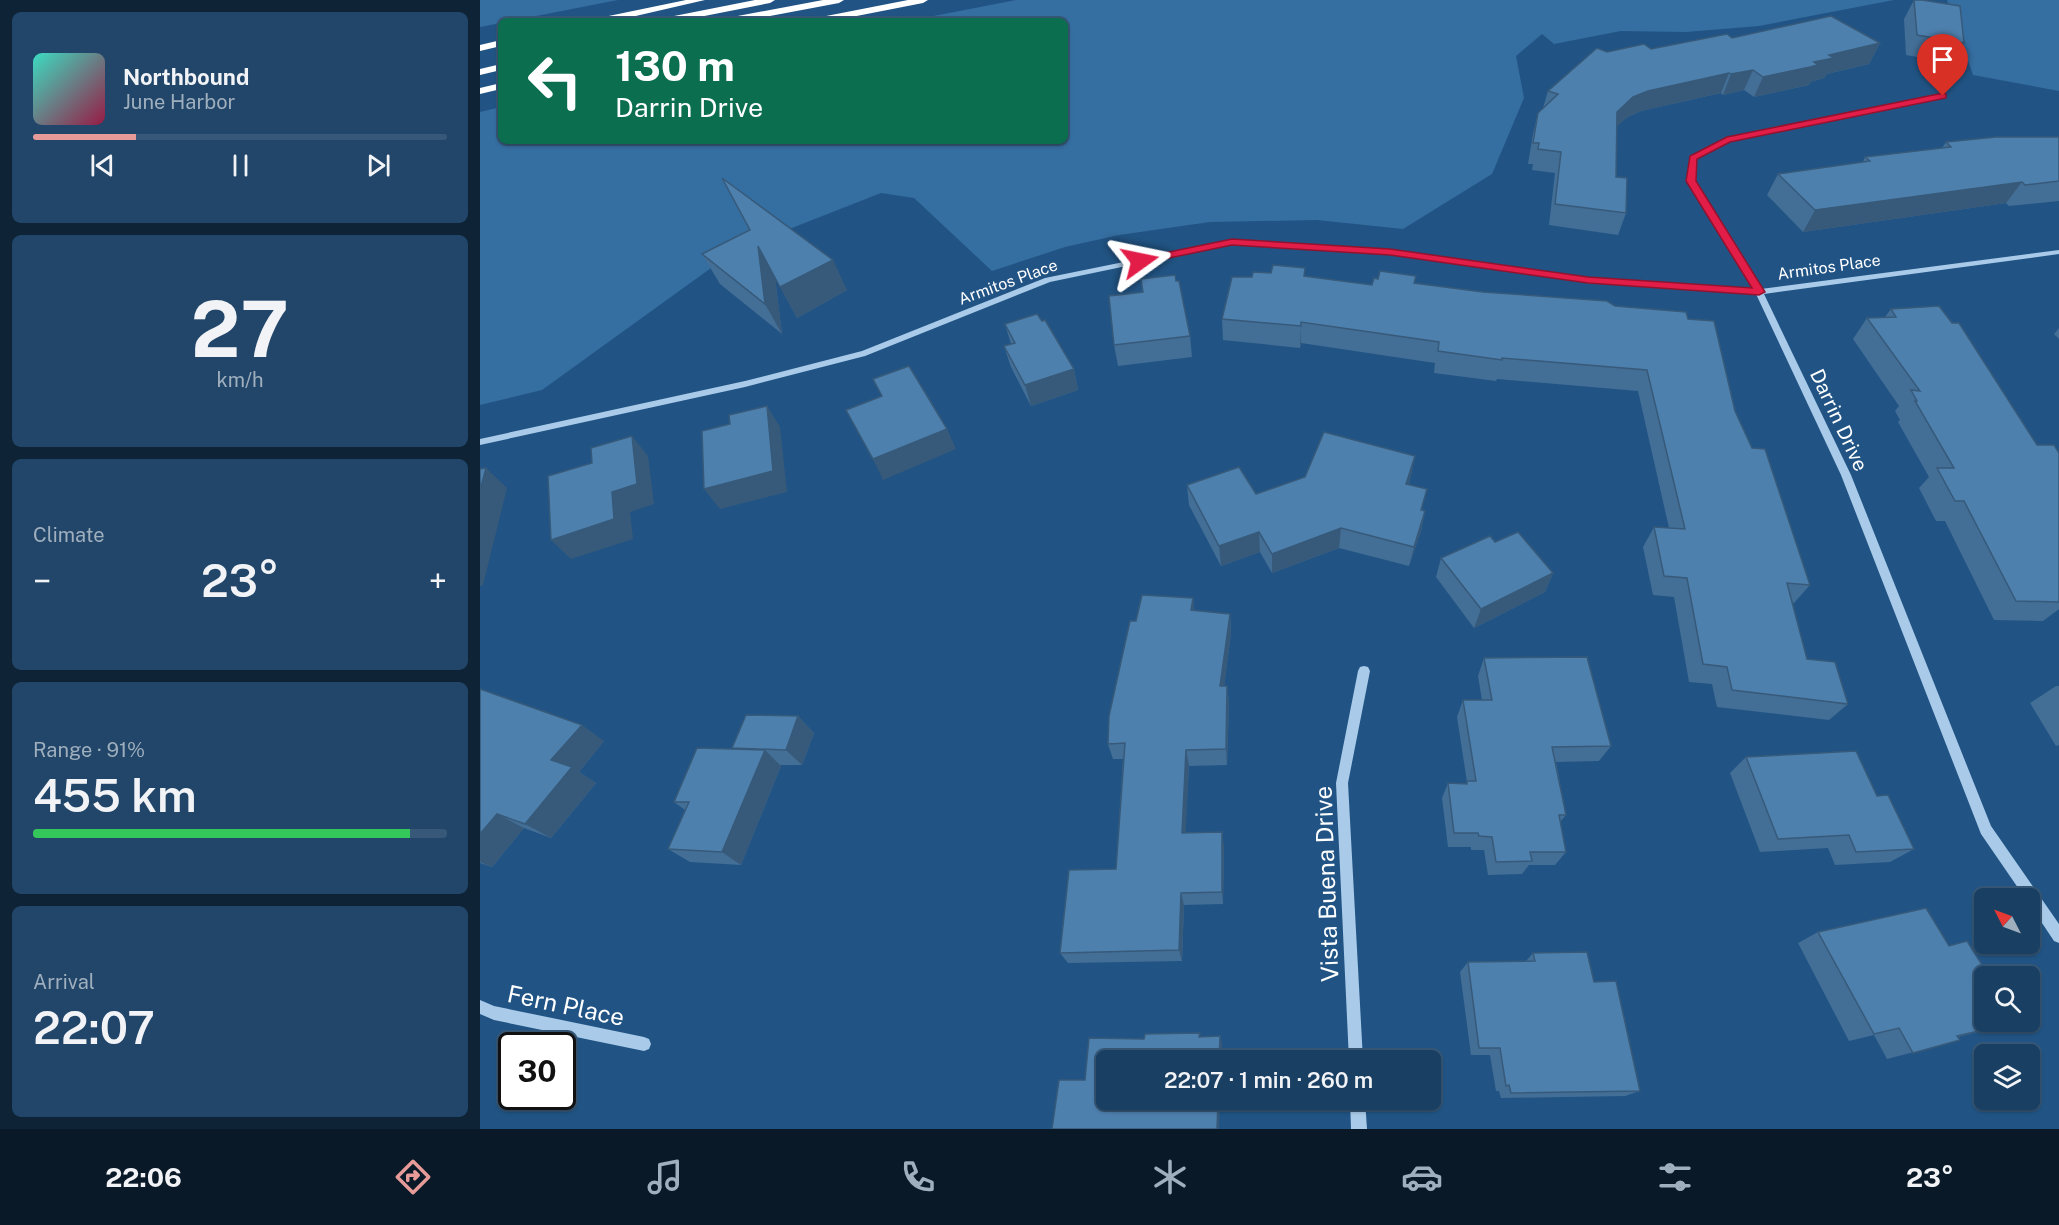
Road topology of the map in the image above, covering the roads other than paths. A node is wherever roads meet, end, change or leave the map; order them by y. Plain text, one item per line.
1 (700, 0) edge
2 (770, 0) edge
3 (839, 0) edge
4 (923, 0) edge
5 (613, 18) edge
6 (679, 18) edge
7 (743, 18) edge
8 (831, 18) edge
9 (498, 44) edge
10 (480, 48) edge
11 (498, 56) edge
12 (480, 60) edge
13 (498, 68) edge
14 (480, 72) edge
15 (498, 87) edge
16 (480, 91) edge
17 (1943, 96) dead end
18 (2059, 252) edge
19 (1759, 292) junction
20 (480, 442) edge
21 (1364, 671) dead end
22 (2059, 936) edge
23 (480, 1007) edge
24 (644, 1044) dead end
25 (1355, 1050) edge
26 (1358, 1110) edge
27 (1359, 1129) edge

1 - 5 highway
2 - 6 highway
3 - 7 highway
4 - 8 highway
9 - 10 highway
11 - 12 highway
13 - 14 highway
15 - 16 highway
17 - 19 street, Darrin Drive
18 - 19 street, Armitos Place
19 - 20 street, Armitos Place
19 - 22 street, Darrin Drive
21 - 25 street, Vista Buena Drive
23 - 24 street, Fern Place
26 - 27 street

